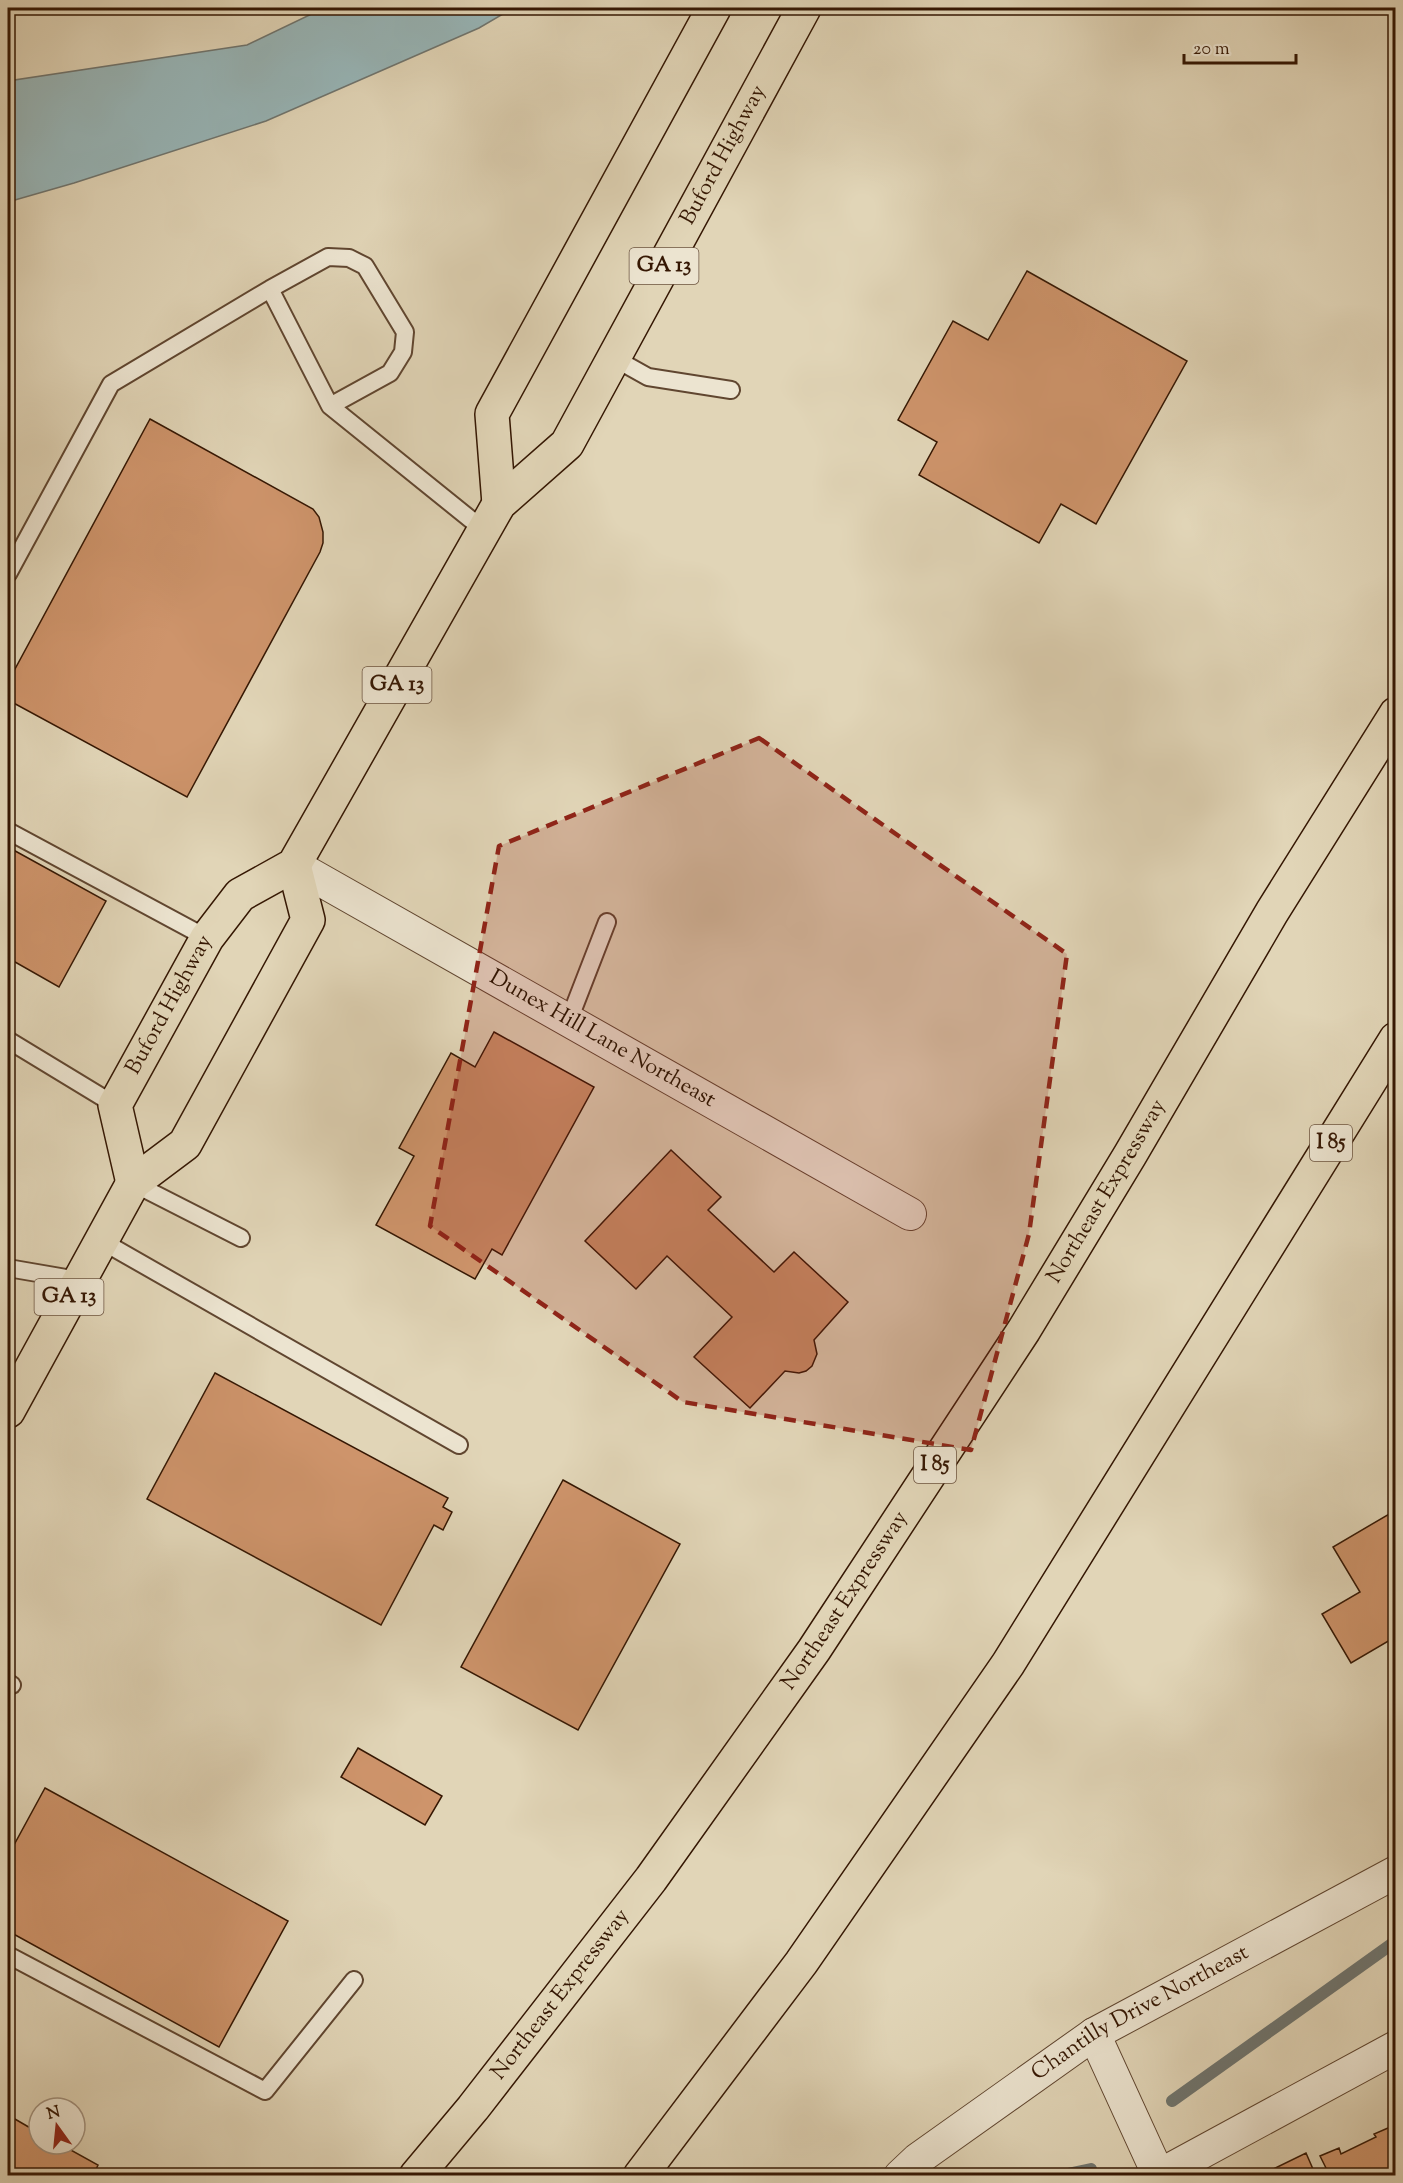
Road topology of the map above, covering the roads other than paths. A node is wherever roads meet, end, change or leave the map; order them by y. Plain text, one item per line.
1 (714, 8) edge
2 (804, 8) edge
3 (270, 289) junction
4 (614, 358) junction
5 (731, 390) dead end
6 (330, 406) junction
7 (492, 518) junction
8 (8, 574) edge
9 (1395, 714) edge
10 (8, 831) edge
11 (294, 865) junction
12 (607, 922) dead end
13 (207, 938) junction
14 (569, 1020) junction
15 (1395, 1039) edge
16 (8, 1040) edge
17 (115, 1105) junction
18 (133, 1183) junction
19 (910, 1214) dead end
20 (241, 1238) dead end
21 (100, 1240) junction
22 (8, 1268) edge
23 (78, 1280) junction
24 (9, 1404) edge
25 (459, 1445) dead end
26 (1395, 1872) edge
27 (8, 1955) edge
28 (354, 1980) dead end
29 (1094, 2034) junction
30 (1395, 2047) edge
31 (416, 2175) edge
32 (640, 2175) edge
33 (900, 2175) edge
34 (1159, 2175) edge

1 - 7 main road
2 - 4 main road, Buford Highway / GA 13
3 - 6 lane
3 - 6 lane
3 - 8 lane
4 - 5 lane
4 - 7 main road, Buford Highway / GA 13
6 - 7 lane
7 - 11 main road, Buford Highway / GA 13
9 - 31 main road, Northeast Expressway / I 85
10 - 13 lane
11 - 13 main road, Buford Highway
11 - 14 street, Dunex Hill Lane Northeast
11 - 18 main road, GA 13
12 - 14 lane
13 - 17 main road, Buford Highway
14 - 19 street, Dunex Hill Lane Northeast
15 - 32 main road, I 85
16 - 17 lane
17 - 18 main road
18 - 20 lane
18 - 21 main road, GA 13
21 - 23 main road, GA 13
21 - 25 lane
22 - 23 lane
23 - 24 main road, GA 13
26 - 29 street, Chantilly Drive Northeast
27 - 28 lane
29 - 33 street, Chantilly Drive Northeast
29 - 34 street
30 - 34 street

